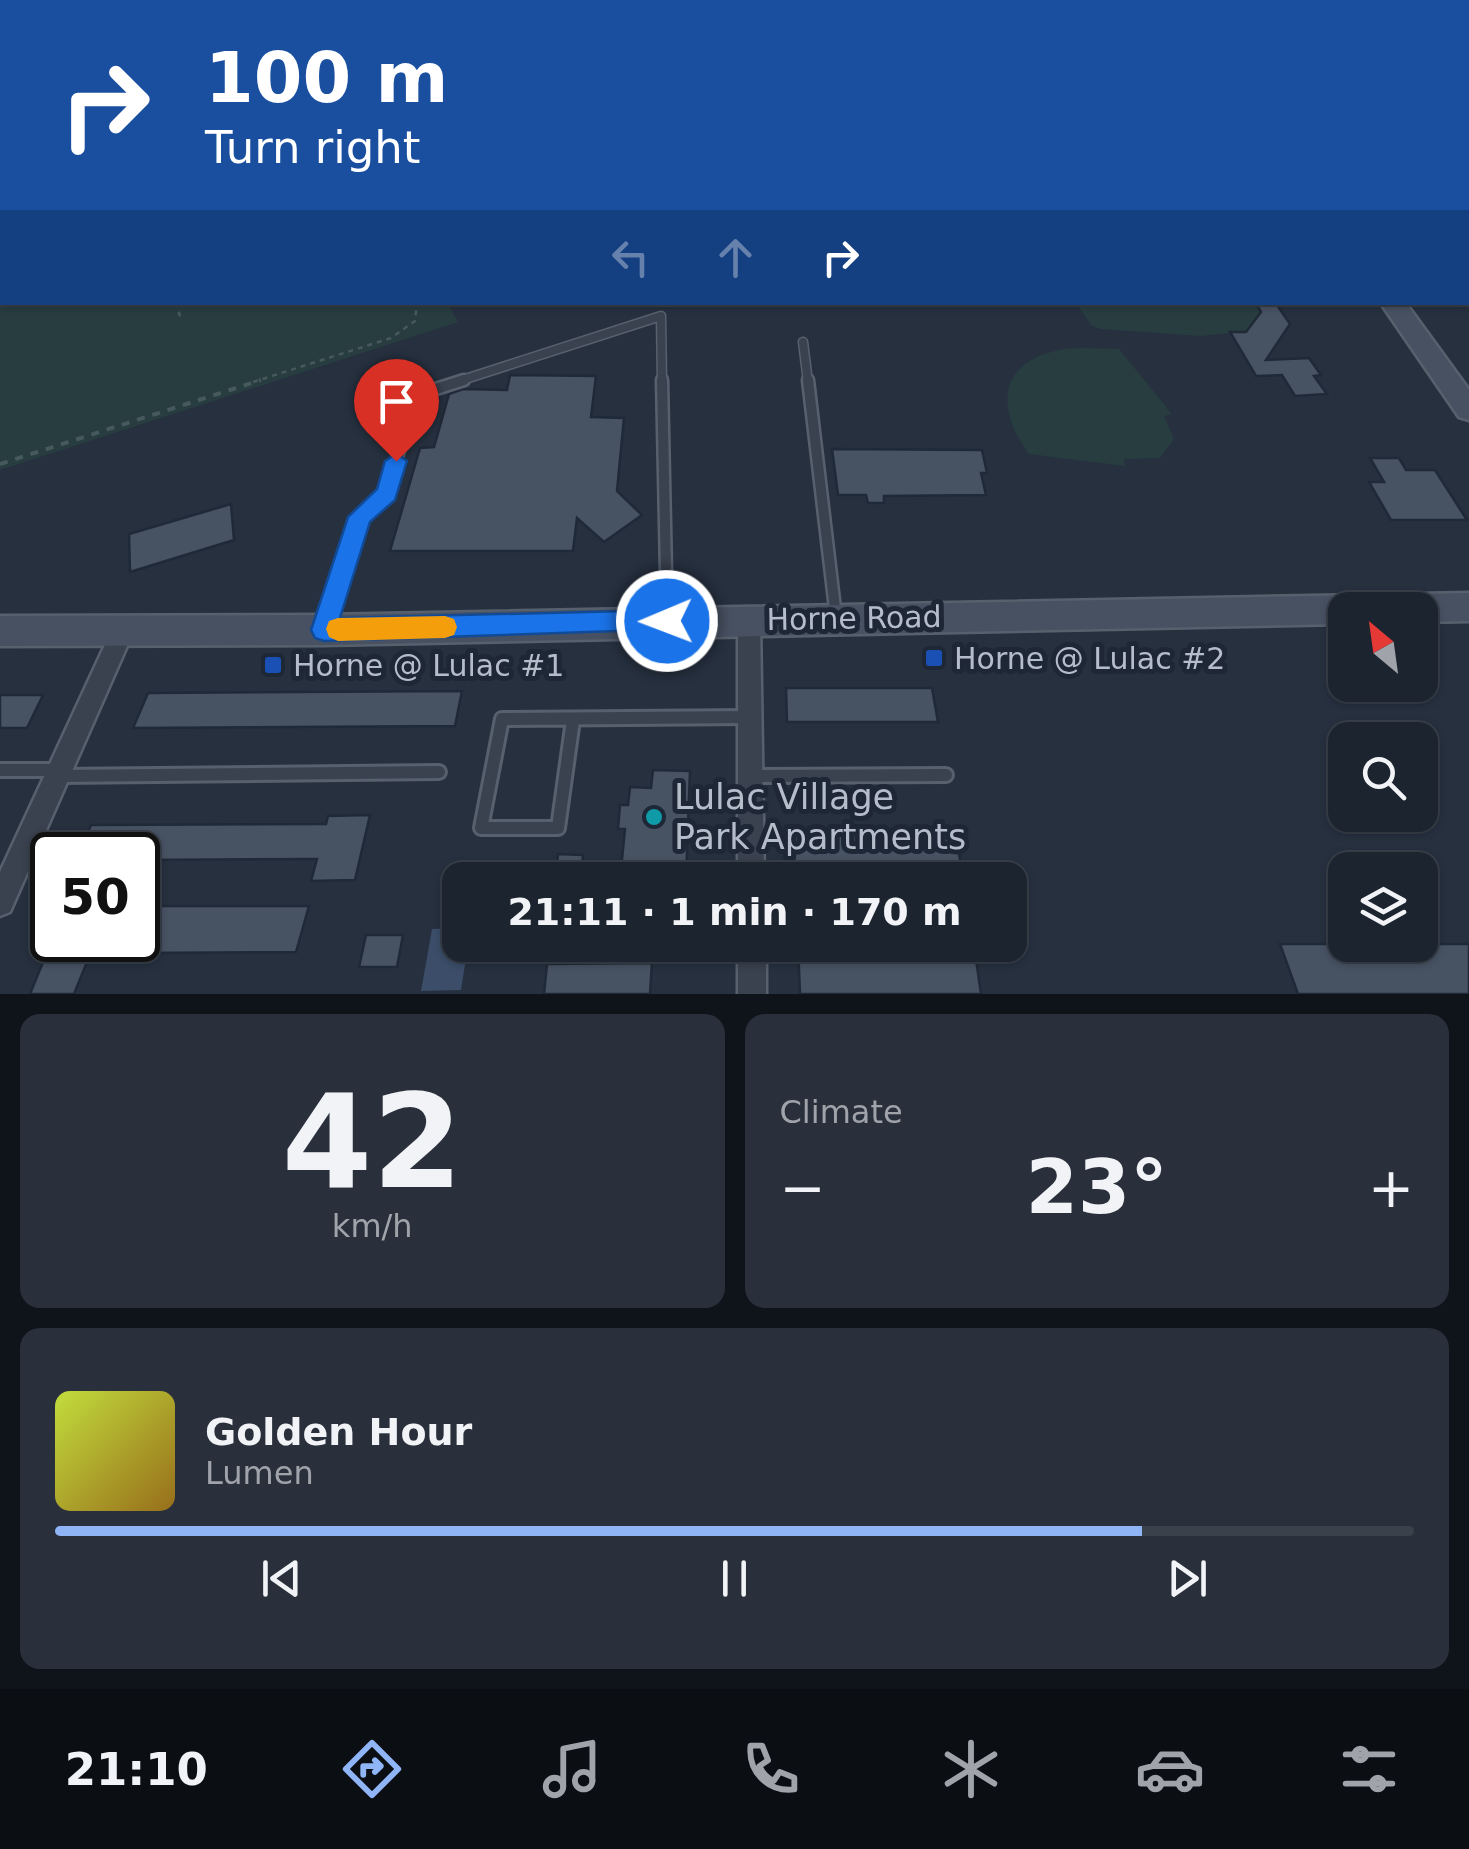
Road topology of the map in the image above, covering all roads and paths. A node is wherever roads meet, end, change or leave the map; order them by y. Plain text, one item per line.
1 (177, 305) edge
2 (417, 305) edge
3 (1394, 305) edge
4 (181, 320) dead end
5 (803, 342) dead end
6 (1469, 410) edge
7 (0, 464) edge
8 (1469, 607) edge
9 (836, 618) junction
10 (749, 620) junction
11 (667, 621) junction
12 (124, 628) junction
13 (324, 630) junction
14 (0, 631) edge
15 (750, 717) junction
16 (573, 720) junction
17 (0, 770) edge
18 (438, 772) dead end
19 (60, 773) junction
20 (751, 776) junction
21 (946, 776) dead end
22 (752, 862) edge
23 (0, 902) edge
24 (752, 962) edge
25 (752, 994) edge

1 - 4 path
2 - 7 path
3 - 6 main road
5 - 9 lane
8 - 9 main road, Horne Road
9 - 10 main road, Horne Road
10 - 11 main road, Horne Road
10 - 15 street
11 - 13 main road, Horne Road
11 - 13 lane
12 - 13 main road, Horne Road
12 - 14 main road, Horne Road
12 - 19 street
15 - 16 lane
15 - 20 street
16 - 16 lane
17 - 19 lane
18 - 19 lane
19 - 23 street
20 - 21 lane
20 - 22 street
24 - 25 street

